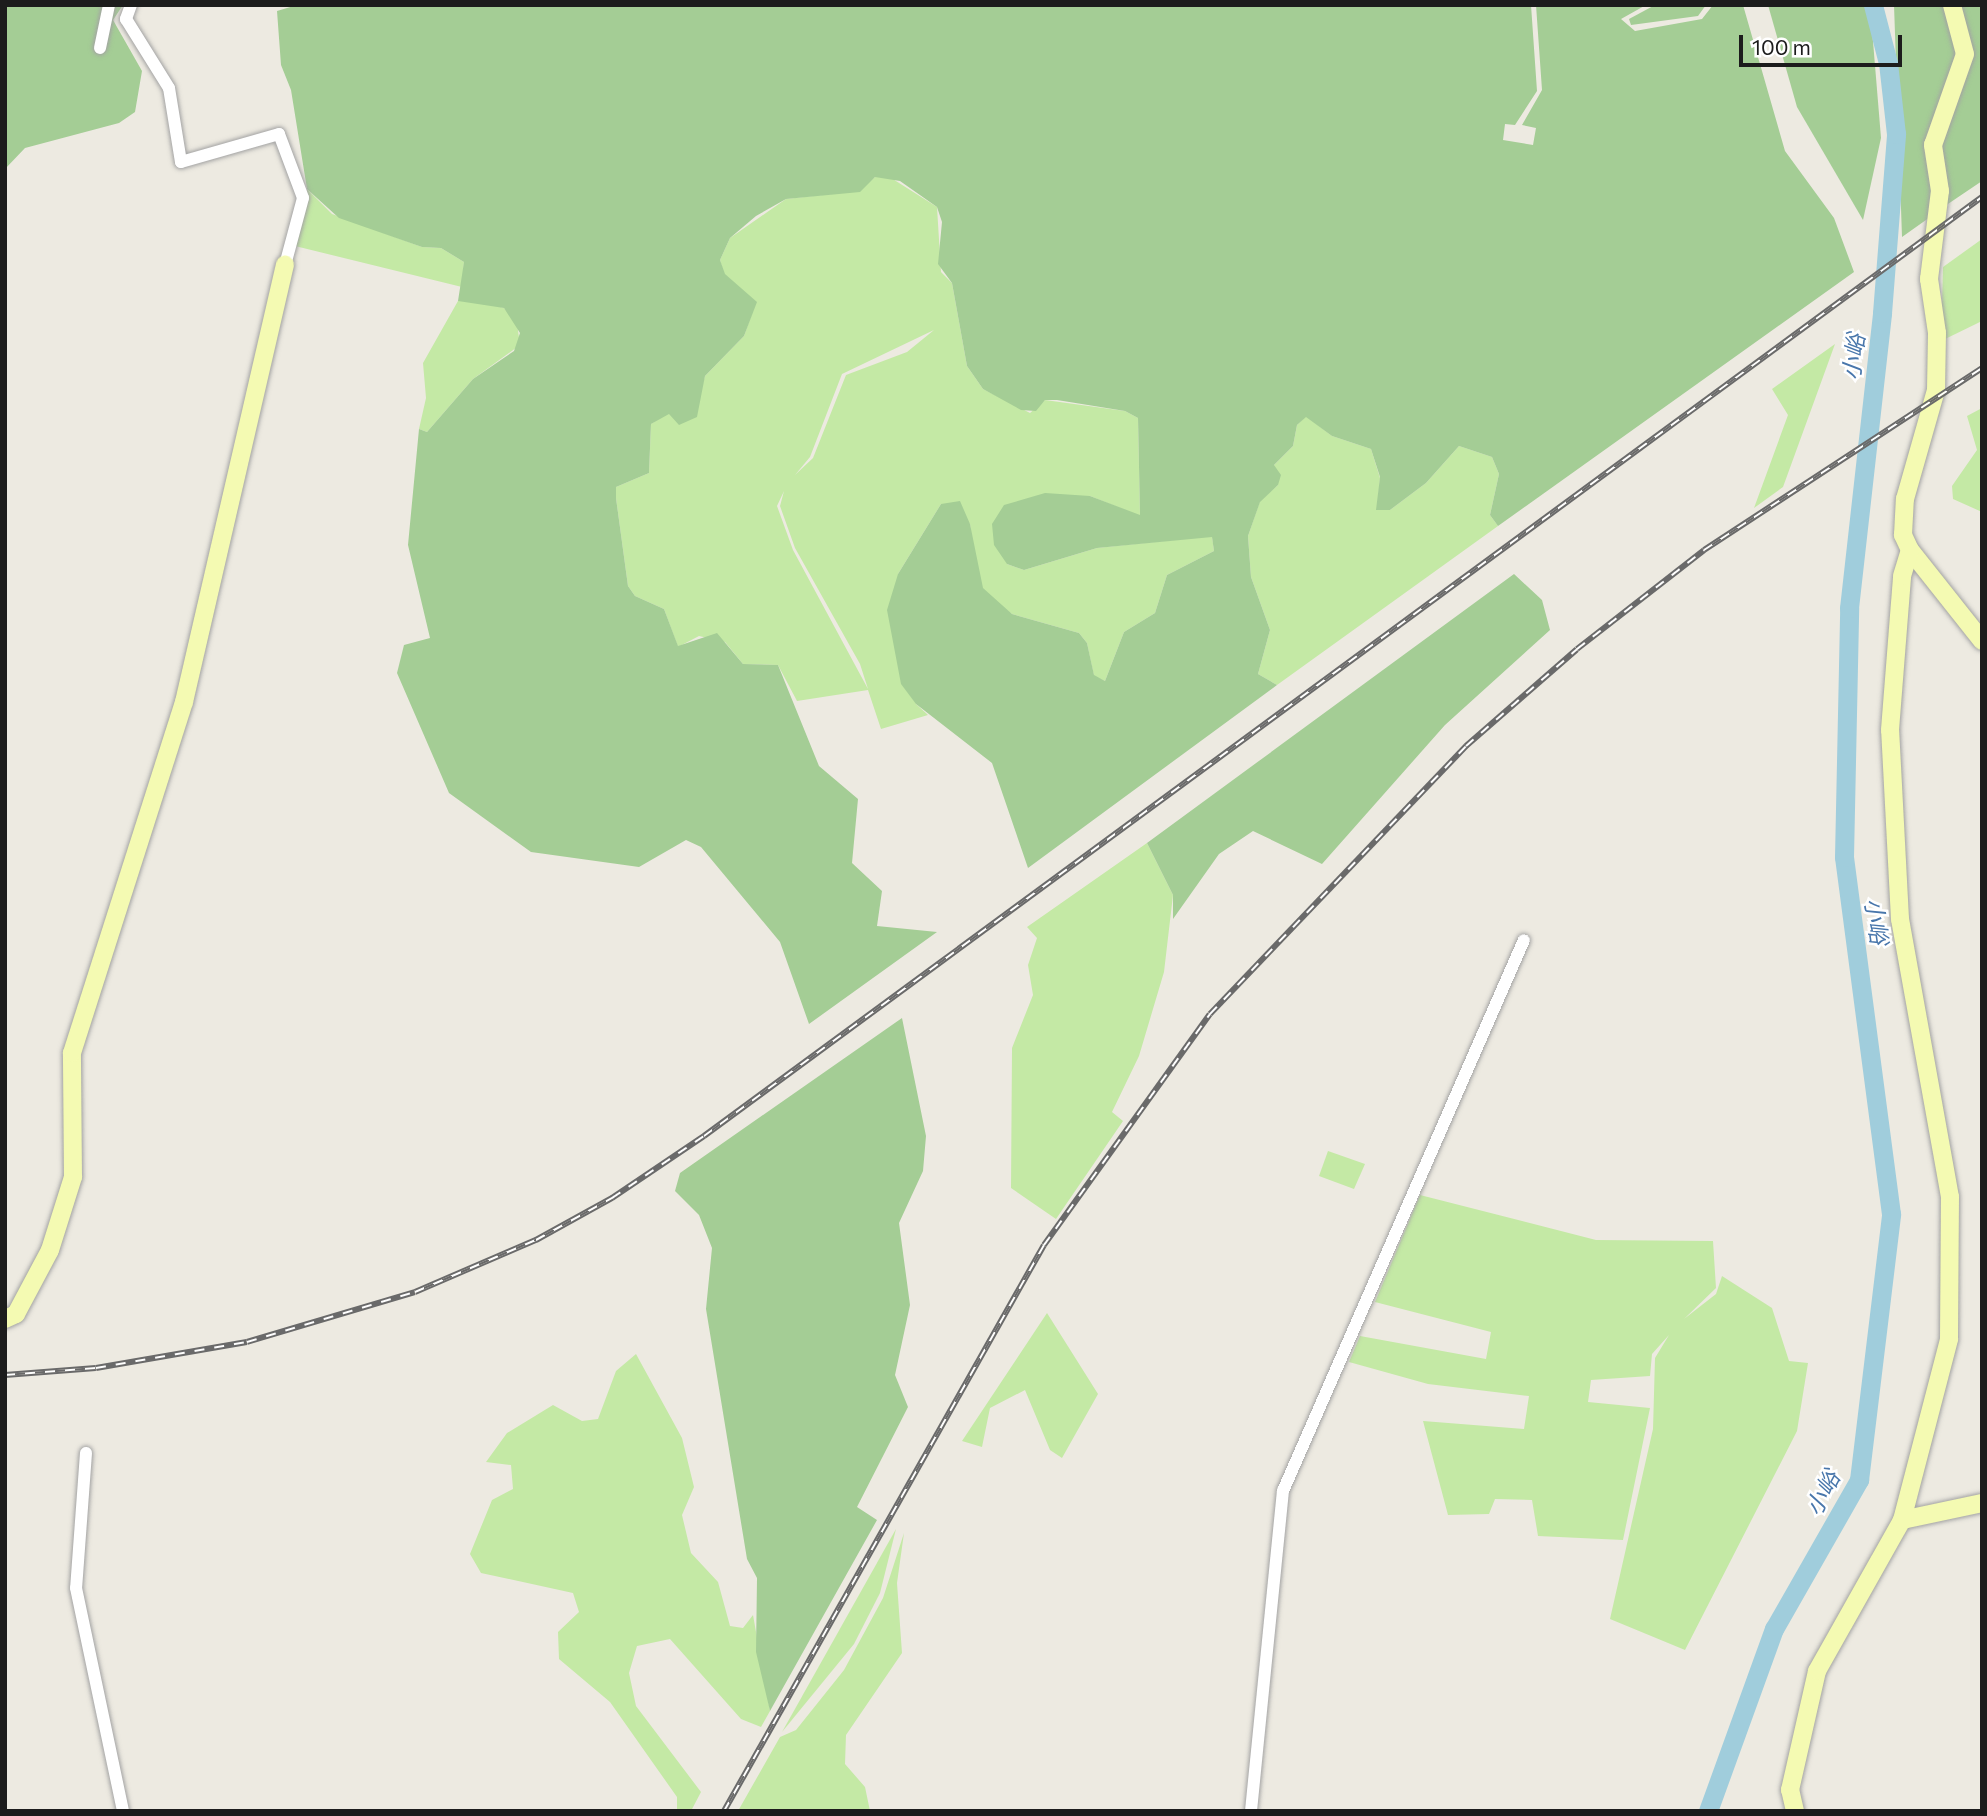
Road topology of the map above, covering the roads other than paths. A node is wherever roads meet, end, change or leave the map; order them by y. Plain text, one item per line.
1 (109, 5) edge
2 (131, 5) edge
3 (1952, 5) edge
4 (100, 48) dead end
5 (285, 265) joint
6 (1910, 550) junction
7 (1982, 641) edge
8 (1524, 940) dead end
9 (5, 1319) edge
10 (86, 1453) dead end
11 (1982, 1503) edge
12 (1902, 1520) junction
13 (123, 1811) edge
14 (1251, 1811) edge
15 (1795, 1811) edge

1 - 4 street
2 - 5 street
3 - 6 street
5 - 9 street
6 - 7 street
6 - 12 street
8 - 14 street
10 - 13 street
11 - 12 street
12 - 15 street

